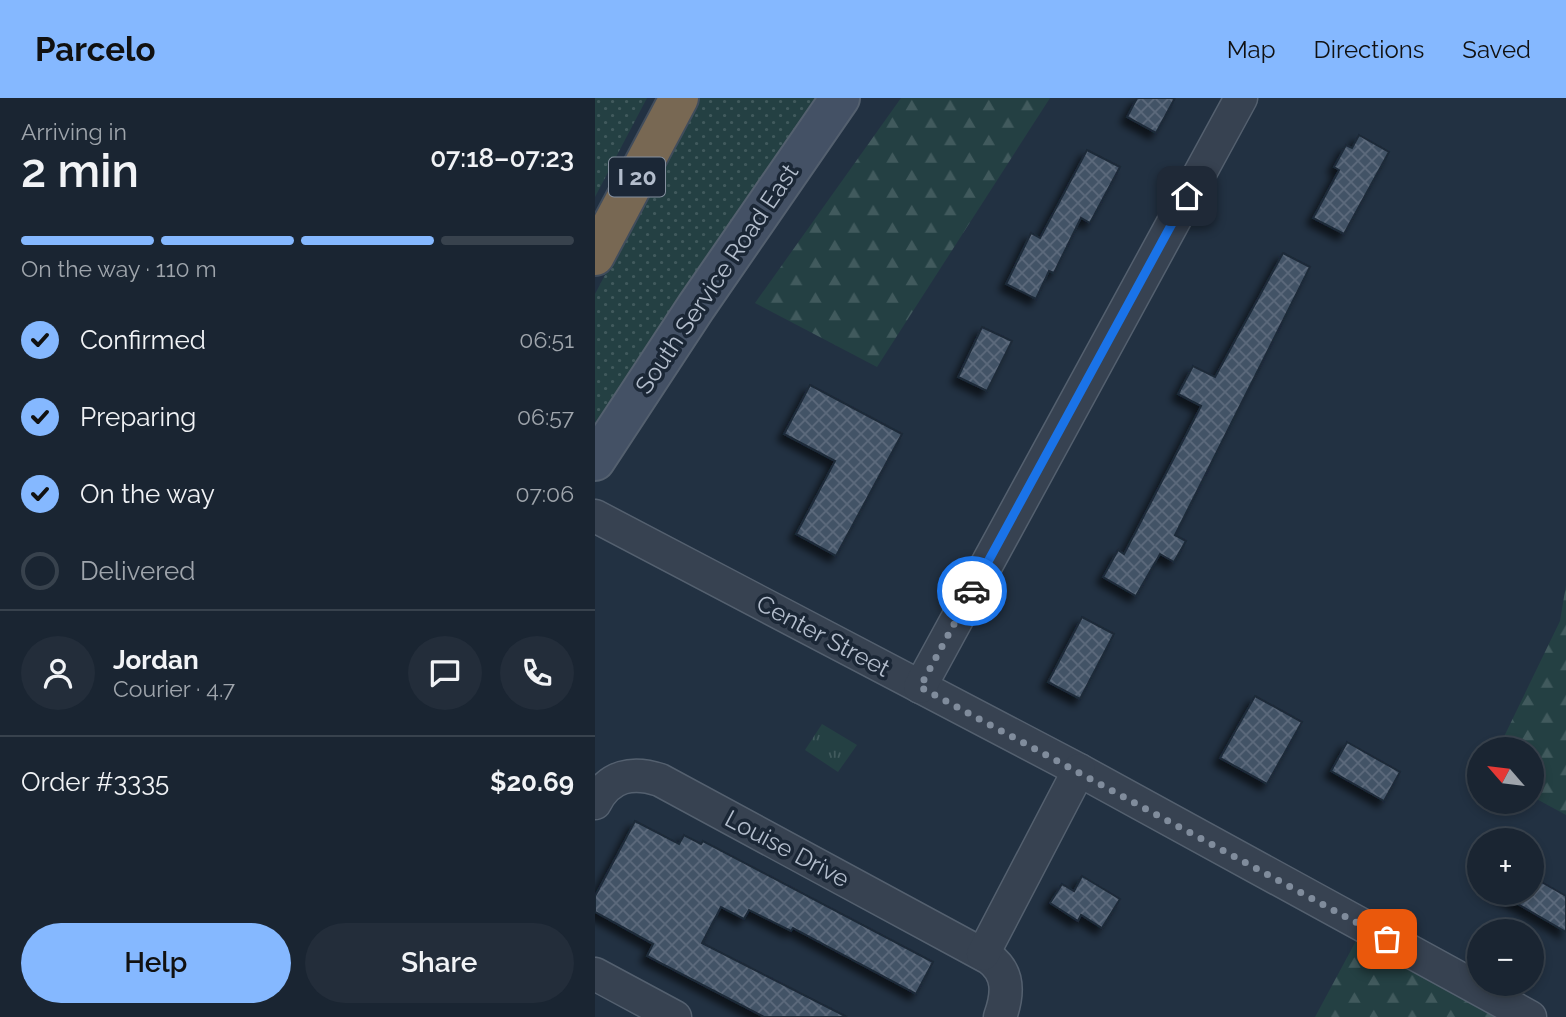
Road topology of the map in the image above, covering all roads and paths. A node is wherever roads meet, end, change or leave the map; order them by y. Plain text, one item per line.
1 (679, 98) edge
2 (840, 98) edge
3 (1241, 98) edge
4 (595, 257) edge
5 (595, 461) edge
6 (595, 516) edge
7 (920, 687) junction
8 (1079, 770) junction
9 (595, 803) edge
10 (983, 954) junction
11 (595, 974) edge
12 (675, 1017) edge
13 (1000, 1017) edge
14 (1530, 1017) edge

1 - 4 highway, I 20
2 - 5 main road, South Service Road East
3 - 7 street
6 - 7 street, Center Street
7 - 8 street, Center Street
8 - 10 street
8 - 14 street, Center Street
9 - 10 street, Louise Drive
10 - 13 street, Louise Drive
11 - 12 street

